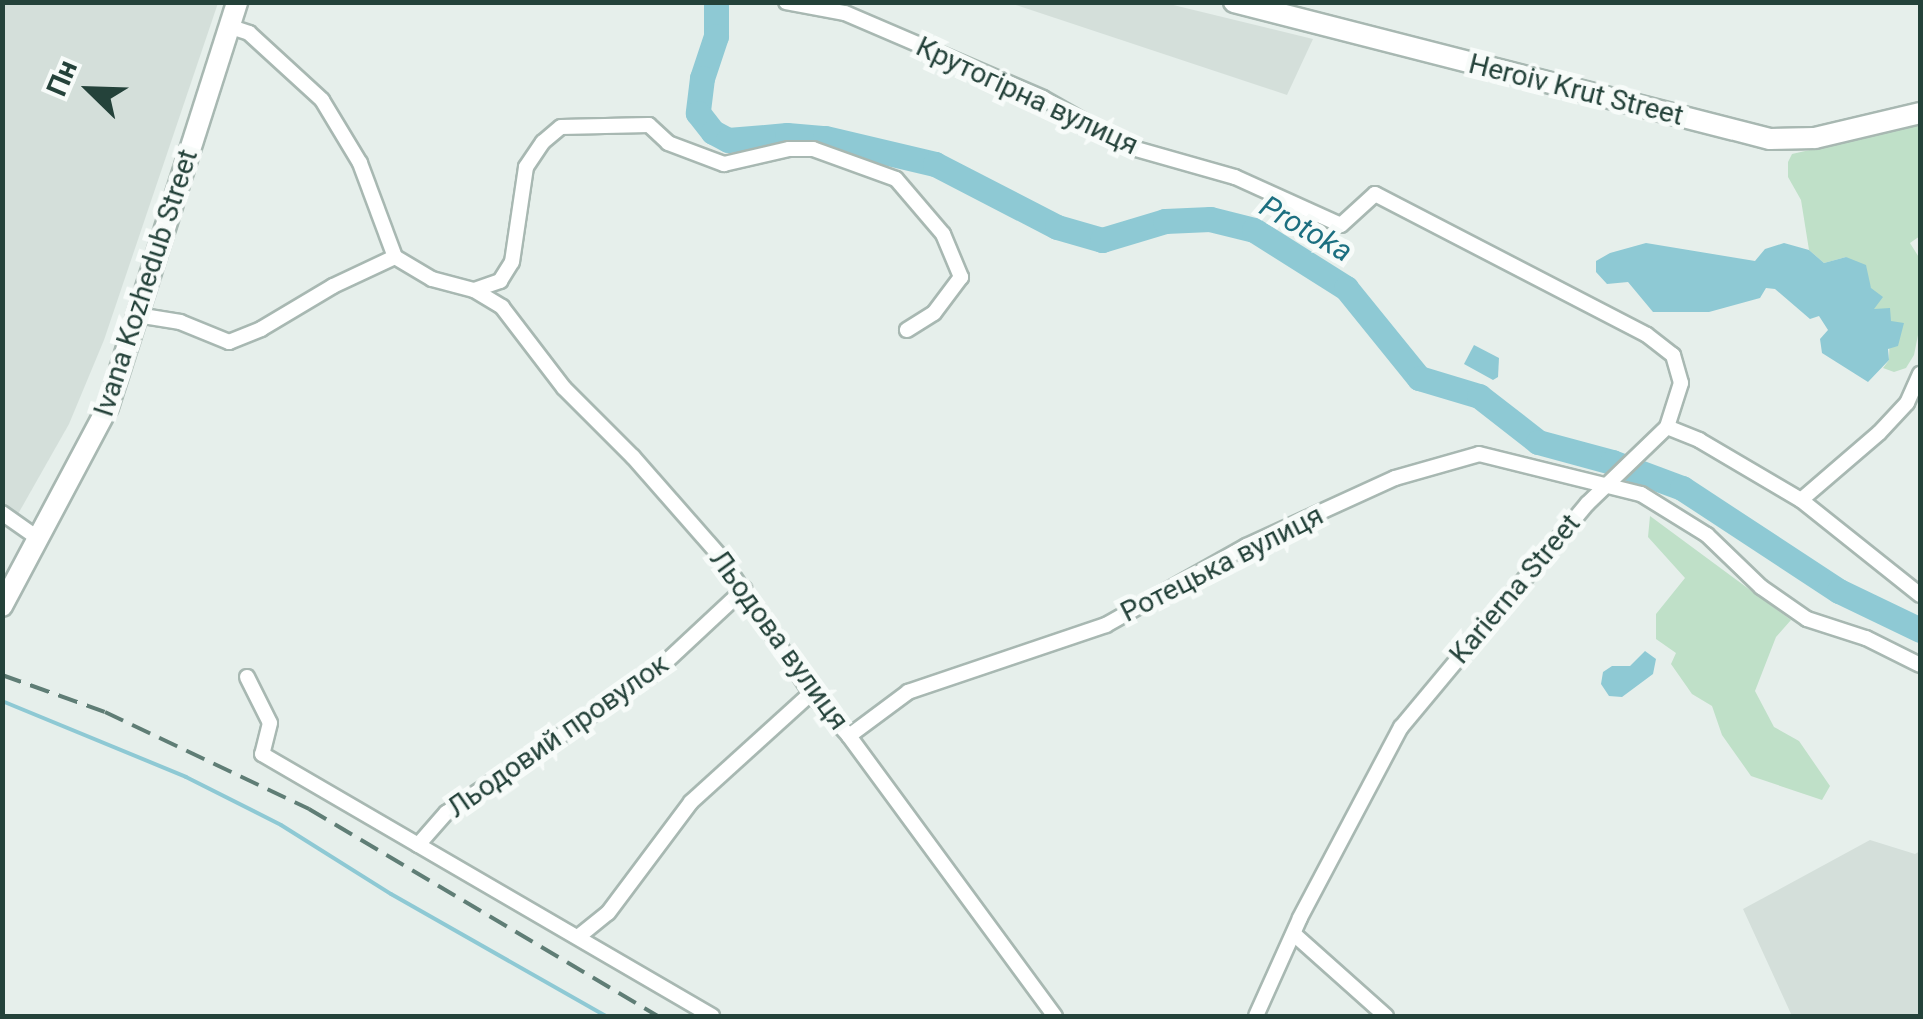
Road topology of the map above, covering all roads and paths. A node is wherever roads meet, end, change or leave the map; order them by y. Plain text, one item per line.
1 (237, 2) edge
2 (786, 2) edge
3 (1234, 2) edge
4 (230, 28) junction
5 (1920, 114) edge
6 (395, 257) junction
7 (474, 290) junction
8 (137, 316) junction
9 (907, 330) dead end
10 (1920, 374) edge
11 (1667, 427) junction
12 (1608, 487) junction
13 (1801, 500) junction
14 (2, 513) edge
15 (39, 539) junction
16 (744, 589) junction
17 (1920, 595) edge
18 (4, 598) edge
19 (1920, 665) edge
20 (247, 677) dead end
21 (811, 692) junction
22 (849, 736) junction
23 (418, 845) junction
24 (1294, 935) junction
25 (578, 937) junction
26 (712, 1016) edge
27 (1056, 1016) edge
28 (1256, 1016) edge
29 (1386, 1016) edge

1 - 4 street, Ivana Kozhedub Street
2 - 11 street, Крутогірна вулиця
3 - 5 street, Heroiv Krut Street
4 - 6 street
4 - 8 street, Ivana Kozhedub Street
6 - 7 street, Льодова вулиця
6 - 8 street
7 - 9 street
7 - 16 street, Льодова вулиця
8 - 15 street, Ivana Kozhedub Street
10 - 13 street
11 - 12 street, Karierna Street
11 - 13 street
12 - 19 street
12 - 22 street, Ротецька вулиця
12 - 24 street, Karierna Street
13 - 17 street
14 - 15 street
15 - 18 street, Ivana Kozhedub Street
16 - 21 street, Льодова вулиця
16 - 23 street, Льодовий провулок
20 - 23 street, Льодовий провулок
21 - 22 street, Льодова вулиця
21 - 25 street
22 - 27 street, Льодова вулиця
23 - 25 street, Льодовий провулок
24 - 28 street, Karierna Street
24 - 29 street
25 - 26 street, Льодовий провулок

